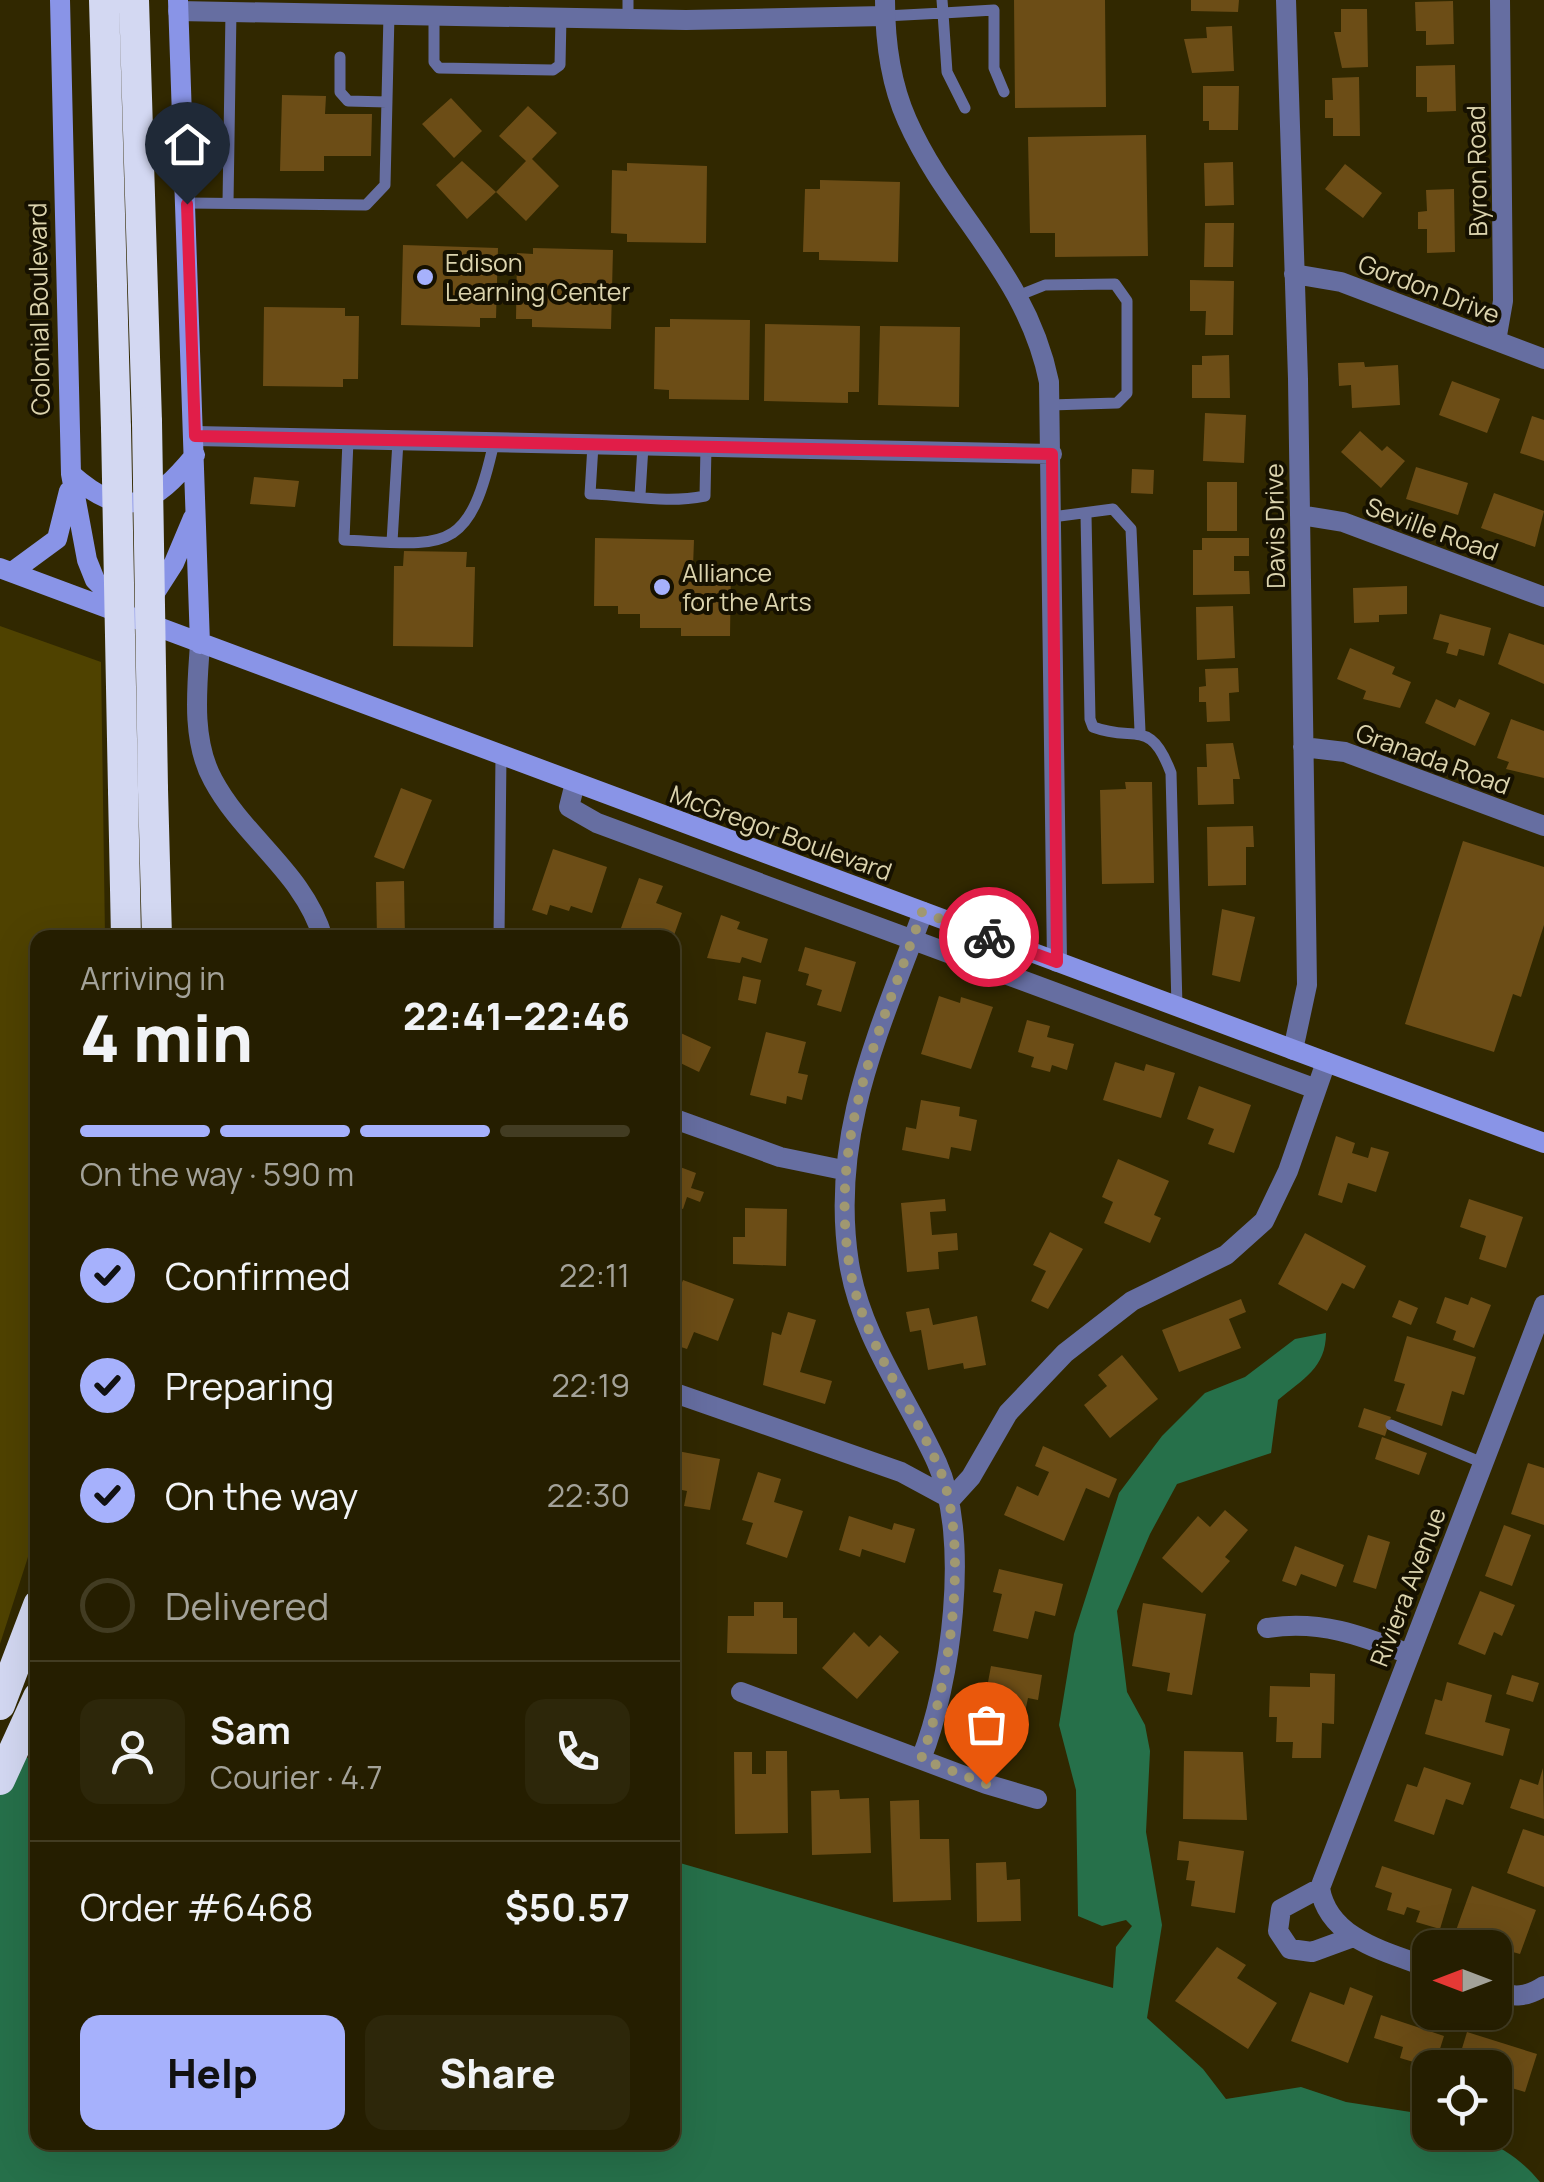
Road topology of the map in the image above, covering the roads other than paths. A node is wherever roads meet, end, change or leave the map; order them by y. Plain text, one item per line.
1 (60, 0) edge
2 (104, 0) edge
3 (134, 0) edge
4 (1286, 0) edge
5 (1500, 0) edge
6 (994, 5) edge
7 (178, 6) edge
8 (942, 7) edge
9 (885, 8) edge
10 (628, 9) edge
11 (393, 10) edge
12 (699, 10) edge
13 (231, 11) junction
14 (434, 15) junction
15 (561, 17) junction
16 (340, 57) dead end
17 (1004, 92) dead end
18 (387, 102) junction
19 (966, 108) dead end
20 (228, 203) junction
21 (187, 204) junction
22 (1294, 274) junction
23 (1020, 295) junction
24 (1496, 341) junction
25 (1544, 359) edge
26 (1050, 404) junction
27 (348, 440) junction
28 (398, 440) junction
29 (494, 442) junction
30 (592, 445) junction
31 (195, 446) junction
32 (643, 446) junction
33 (706, 447) junction
34 (1052, 454) junction
35 (71, 474) junction
36 (640, 495) junction
37 (196, 508) junction
38 (1086, 515) junction
39 (1300, 515) junction
40 (1052, 517) junction
41 (392, 542) junction
42 (6, 570) edge
43 (1544, 597) edge
44 (134, 618) junction
45 (200, 644) junction
46 (1140, 731) junction
47 (1303, 747) junction
48 (501, 755) junction
49 (575, 783) junction
50 (138, 790) junction
51 (1544, 826) edge
52 (922, 912) junction
53 (127, 930) edge
54 (155, 930) edge
55 (320, 930) edge
56 (499, 930) edge
57 (913, 938) junction
58 (1057, 962) junction
59 (1177, 1006) junction
60 (1294, 1050) junction
61 (1326, 1062) junction
62 (1316, 1089) junction
63 (680, 1121) edge
64 (1544, 1143) edge
65 (843, 1170) junction
66 (1544, 1304) edge
67 (680, 1395) edge
68 (1392, 1425) dead end
69 (1483, 1463) junction
70 (951, 1500) junction
71 (30, 1627) edge
72 (1267, 1628) dead end
73 (1409, 1654) junction
74 (740, 1692) dead end
75 (0, 1704) edge
76 (30, 1714) edge
77 (921, 1759) junction
78 (0, 1780) edge
79 (1037, 1799) dead end
80 (1320, 1888) junction
81 (1352, 1937) junction
82 (1412, 1961) edge
83 (1544, 1986) edge
84 (1512, 1996) edge

1 - 35 main road, Colonial Boulevard
2 - 50 highway, bridge
3 - 50 highway, bridge
4 - 22 street, Davis Drive
5 - 24 street, Byron Road
6 - 8 lane
6 - 17 lane
7 - 13 street
7 - 21 main road
8 - 9 lane
8 - 19 lane
9 - 12 street
9 - 23 street
10 - 12 street
10 - 15 street
11 - 13 street
11 - 14 street
11 - 18 lane
13 - 20 lane
14 - 15 street
14 - 15 lane
16 - 18 lane
18 - 20 lane
20 - 21 lane
21 - 31 main road
22 - 24 street, Gordon Drive
22 - 39 street, Davis Drive
23 - 26 street
23 - 26 lane
24 - 25 street, Gordon Drive
26 - 34 street
27 - 28 street
27 - 31 street
27 - 41 lane
28 - 29 street
28 - 41 lane
29 - 30 street
29 - 41 lane
30 - 32 street
30 - 36 lane
31 - 35 main road
31 - 37 main road
32 - 33 street
32 - 36 lane
33 - 34 street
33 - 36 lane
34 - 40 street
35 - 42 main road
35 - 44 main road, Colonial Boulevard
37 - 44 main road
37 - 45 main road
38 - 40 lane
38 - 46 lane
38 - 46 lane
39 - 43 street, Seville Road
39 - 47 street, Davis Drive
40 - 58 street
42 - 44 main road, McGregor Boulevard
44 - 45 main road, McGregor Boulevard
45 - 48 main road, McGregor Boulevard
45 - 55 street
46 - 59 lane
47 - 51 street, Granada Road
47 - 60 street, Davis Drive
48 - 49 main road, McGregor Boulevard
48 - 56 lane
49 - 52 main road, McGregor Boulevard
49 - 57 street
50 - 53 highway
50 - 54 highway
52 - 57 street
52 - 58 main road, McGregor Boulevard
57 - 62 street
57 - 65 street
58 - 59 main road, McGregor Boulevard
59 - 60 main road, McGregor Boulevard
60 - 61 main road, McGregor Boulevard
61 - 62 street
61 - 64 main road, McGregor Boulevard
62 - 70 street
63 - 65 street
65 - 70 street
66 - 69 street, Riviera Avenue
67 - 70 street
68 - 69 lane
69 - 73 street, Riviera Avenue
70 - 77 street
71 - 75 highway
72 - 73 street
73 - 80 street, Riviera Avenue
74 - 77 street
76 - 78 highway
77 - 79 street
80 - 81 street
80 - 81 street
81 - 82 street
83 - 84 street

